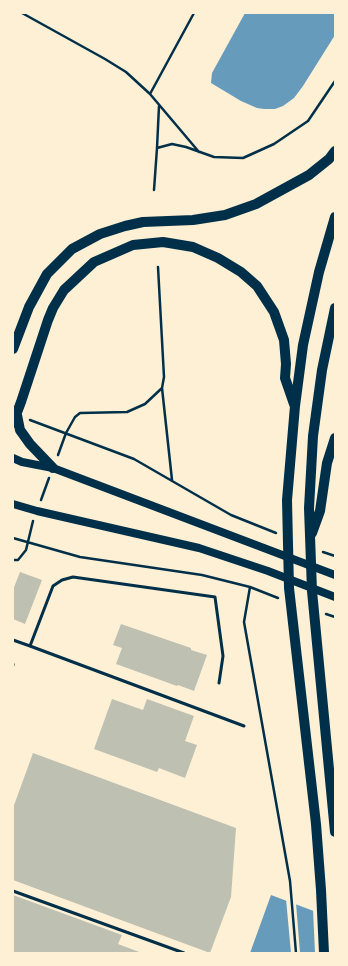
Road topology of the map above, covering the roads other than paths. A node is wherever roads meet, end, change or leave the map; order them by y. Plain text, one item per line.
1 (335, 152) edge
2 (335, 217) edge
3 (335, 308) edge
4 (13, 349) edge
5 (295, 406) junction
6 (15, 419) edge
7 (335, 438) edge
8 (13, 458) edge
9 (53, 468) junction
10 (13, 504) edge
11 (310, 539) junction
12 (335, 575) edge
13 (335, 597) edge
14 (13, 640) edge
15 (30, 646) junction
16 (219, 683) dead end
17 (244, 726) dead end
18 (335, 832) edge
19 (13, 891) edge
20 (184, 953) edge
21 (324, 953) edge

1 - 4 main road
2 - 5 main road
3 - 11 main road
5 - 6 main road
5 - 21 main road
6 - 9 main road
7 - 11 main road
8 - 9 main road
9 - 12 main road
10 - 13 main road
11 - 18 main road
14 - 15 lane
15 - 16 lane
15 - 17 lane
19 - 20 lane

